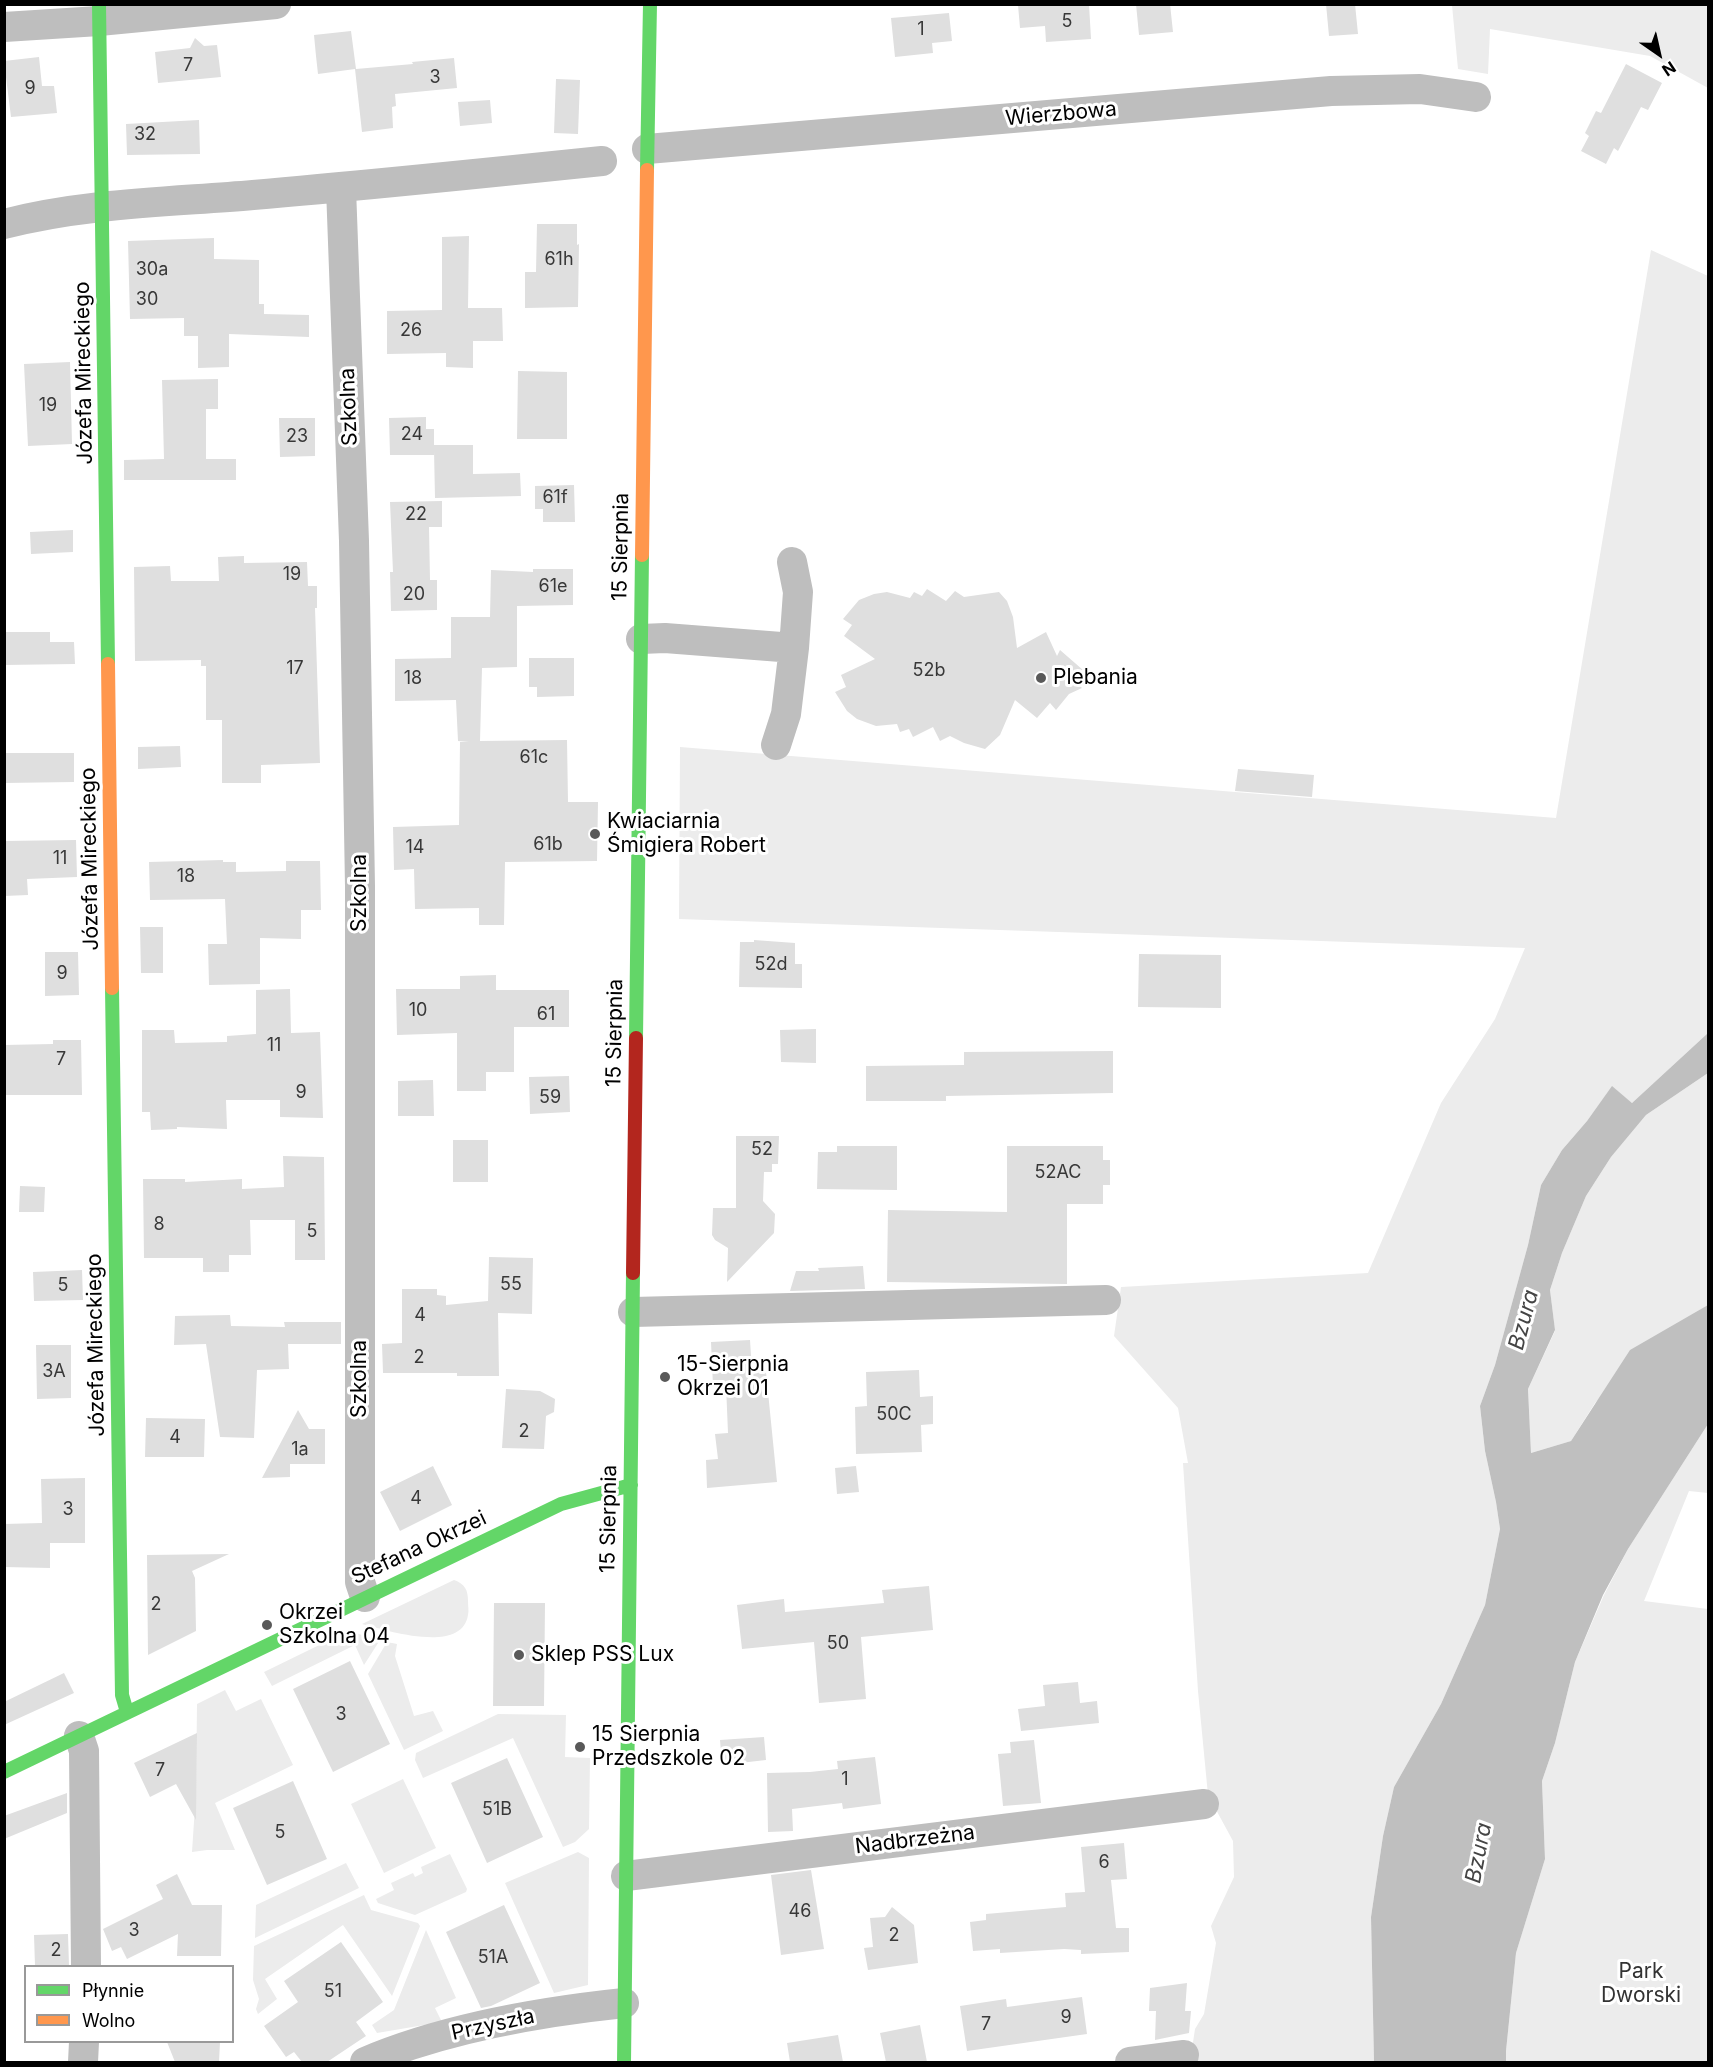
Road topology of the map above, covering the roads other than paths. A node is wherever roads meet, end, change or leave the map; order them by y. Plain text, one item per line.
1 (276, 4) edge
2 (651, 4) edge
3 (99, 13) edge
4 (4, 27) edge
5 (1476, 97) dead end
6 (647, 149) junction
7 (602, 161) dead end
8 (341, 188) junction
9 (102, 208) junction
10 (4, 224) edge
11 (792, 562) dead end
12 (641, 639) junction
13 (794, 648) junction
14 (776, 745) dead end
15 (1106, 1300) dead end
16 (633, 1312) junction
17 (631, 1485) junction
18 (365, 1597) junction
19 (127, 1712) junction
20 (79, 1736) junction
21 (4, 1772) edge
22 (1204, 1804) dead end
23 (626, 1876) junction
24 (86, 1965) edge
25 (624, 2002) junction
26 (84, 2043) edge
27 (1184, 2055) dead end
28 (83, 2062) edge
29 (365, 2062) edge
30 (624, 2062) edge
31 (1130, 2062) edge

1 - 3 street
2 - 6 street, 15 Sierpnia
3 - 4 street
3 - 9 street, Józefa Mireckiego
5 - 6 street, Wierzbowa
6 - 12 street, 15 Sierpnia
7 - 8 street
8 - 9 street
8 - 18 street, Szkolna
9 - 10 street
9 - 19 street, Józefa Mireckiego
11 - 13 street
12 - 13 street
12 - 16 street, 15 Sierpnia
13 - 14 street
15 - 16 street
16 - 17 street, 15 Sierpnia
17 - 18 street, Stefana Okrzei
17 - 23 street, 15 Sierpnia
18 - 19 street, Stefana Okrzei
19 - 20 street, Stefana Okrzei
20 - 21 street, Stefana Okrzei
20 - 24 street
22 - 23 street, Nadbrzeżna
23 - 25 street, 15 Sierpnia
25 - 29 street, Przyszła
25 - 30 street, 15 Sierpnia
26 - 28 street
27 - 31 street

